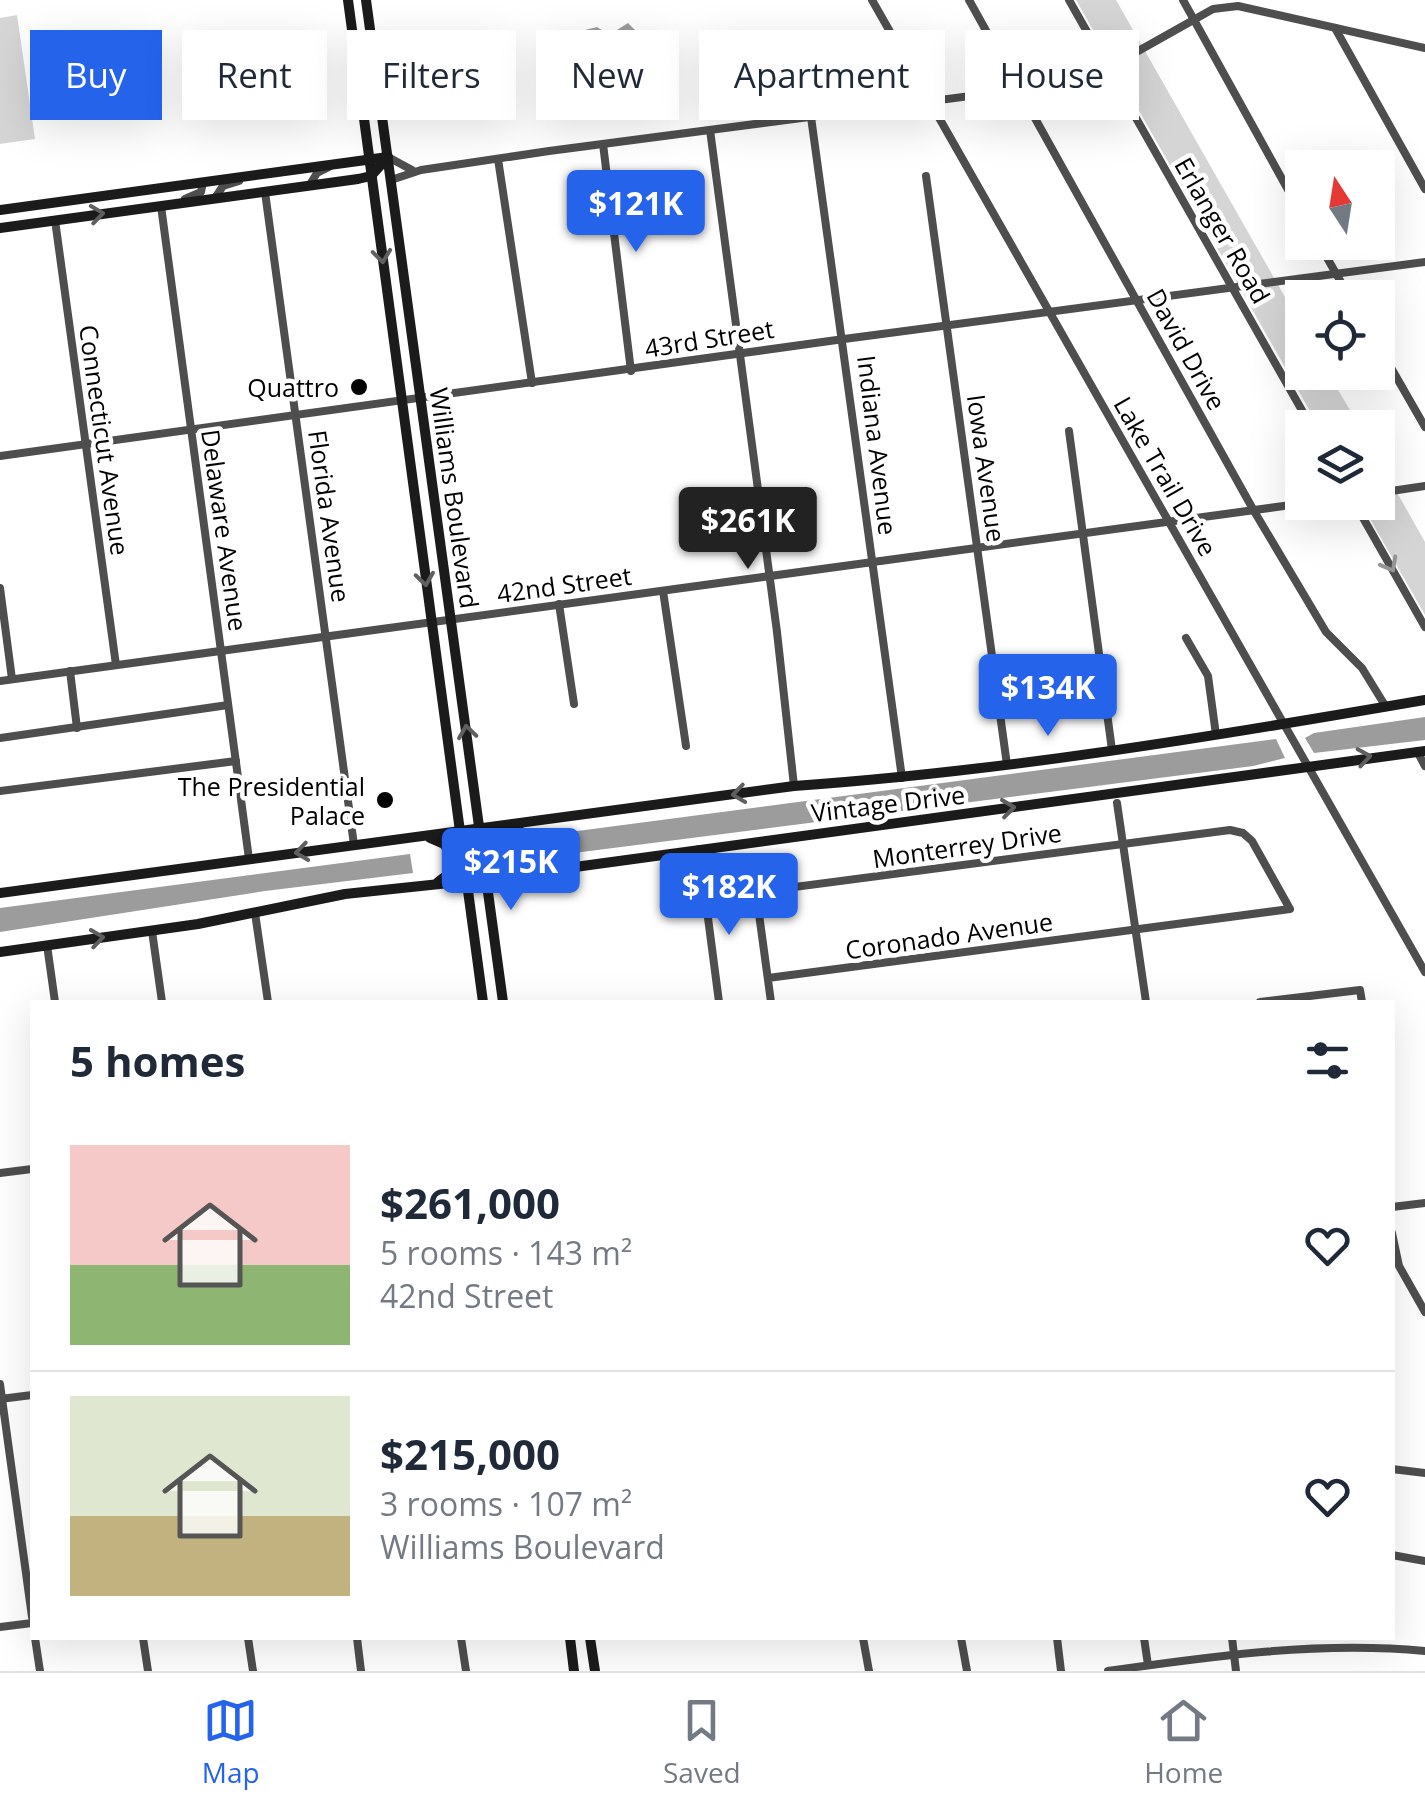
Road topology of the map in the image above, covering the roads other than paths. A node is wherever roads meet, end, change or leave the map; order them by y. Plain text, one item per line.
1 (348, 0) edge
2 (366, 0) edge
3 (872, 0) edge
4 (969, 0) edge
5 (1069, 0) edge
6 (1182, 0) edge
7 (1193, 19) junction
8 (1335, 28) junction
9 (889, 30) edge
10 (986, 30) edge
11 (1086, 30) edge
12 (1425, 48) edge
13 (1139, 51) edge
14 (788, 120) edge
15 (811, 120) edge
16 (941, 120) edge
17 (1037, 120) edge
18 (1137, 120) edge
19 (710, 130) junction
20 (603, 144) junction
21 (388, 156) junction
22 (498, 159) junction
23 (368, 160) junction
24 (338, 164) junction
25 (422, 170) junction
26 (375, 172) junction
27 (257, 175) junction
28 (926, 176) dead end
29 (391, 180) junction
30 (203, 182) junction
31 (1285, 184) edge
32 (310, 186) junction
33 (1425, 189) edge
34 (265, 192) junction
35 (214, 198) junction
36 (46, 204) junction
37 (164, 205) junction
38 (0, 210) edge
39 (55, 220) junction
40 (2, 227) edge
41 (1328, 260) edge
42 (1425, 262) edge
43 (1336, 274) junction
44 (1340, 280) edge
45 (1233, 287) junction
46 (1136, 300) junction
47 (1050, 311) junction
48 (947, 325) junction
49 (844, 338) junction
50 (737, 354) junction
51 (632, 370) junction
52 (1395, 374) edge
53 (532, 383) junction
54 (421, 398) junction
55 (400, 401) junction
56 (1302, 410) edge
57 (297, 414) junction
58 (1425, 426) edge
59 (191, 429) junction
60 (1069, 431) dead end
61 (86, 445) junction
62 (0, 456) edge
63 (1425, 486) edge
64 (1395, 490) edge
65 (1285, 506) edge
66 (1254, 511) junction
67 (1364, 520) edge
68 (1169, 522) junction
69 (1083, 533) junction
70 (978, 547) junction
71 (872, 562) junction
72 (768, 577) junction
73 (0, 588) edge
74 (663, 590) junction
75 (559, 604) junction
76 (452, 622) junction
77 (432, 624) junction
78 (1425, 627) edge
79 (326, 638) junction
80 (1186, 638) dead end
81 (221, 651) junction
82 (116, 665) junction
83 (70, 671) junction
84 (12, 679) junction
85 (0, 681) edge
86 (1425, 700) edge
87 (574, 704) dead end
88 (228, 705) junction
89 (1386, 707) junction
90 (1286, 726) junction
91 (78, 728) junction
92 (1216, 735) junction
93 (0, 738) edge
94 (686, 746) dead end
95 (1112, 750) junction
96 (1421, 751) edge
97 (236, 761) junction
98 (1007, 765) junction
99 (1308, 766) junction
100 (1425, 766) edge
101 (902, 778) junction
102 (794, 786) junction
103 (0, 790) edge
104 (1118, 804) dead end
105 (520, 824) junction
106 (480, 829) junction
107 (460, 831) junction
108 (420, 836) junction
109 (1124, 844) junction
110 (354, 845) junction
111 (699, 848) junction
112 (249, 860) junction
113 (523, 873) junction
114 (486, 879) junction
115 (466, 881) junction
116 (433, 884) junction
117 (0, 894) edge
118 (256, 913) junction
119 (152, 931) junction
120 (1136, 931) junction
121 (47, 945) junction
122 (0, 952) edge
123 (1425, 972) edge
124 (768, 978) junction
125 (55, 1000) edge
126 (162, 1000) edge
127 (268, 1000) edge
128 (486, 1000) edge
129 (503, 1000) edge
130 (719, 1000) edge
131 (771, 1000) edge
132 (1146, 1000) edge
133 (1277, 1000) edge
134 (1362, 1000) edge
135 (30, 1169) edge
136 (0, 1173) edge
137 (1425, 1203) edge
138 (1395, 1208) edge
139 (1395, 1250) edge
140 (1425, 1312) edge
141 (0, 1384) edge
142 (30, 1394) edge
143 (1, 1399) edge
144 (1395, 1469) edge
145 (1425, 1473) edge
146 (1395, 1556) edge
147 (1425, 1561) edge
148 (30, 1606) edge
149 (30, 1620) edge
150 (0, 1627) edge
151 (35, 1640) edge
152 (143, 1640) edge
153 (248, 1640) edge
154 (357, 1640) edge
155 (462, 1640) edge
156 (570, 1640) edge
157 (590, 1640) edge
158 (863, 1640) edge
159 (961, 1640) edge
160 (1057, 1640) edge
161 (1144, 1640) edge
162 (1232, 1640) edge
163 (1321, 1642) edge
164 (1425, 1651) edge
165 (1234, 1654) junction
166 (1148, 1665) junction
167 (40, 1671) edge
168 (148, 1671) edge
169 (253, 1671) edge
170 (361, 1671) edge
171 (466, 1671) edge
172 (574, 1671) edge
173 (595, 1671) edge
174 (869, 1671) edge
175 (967, 1671) edge
176 (1062, 1671) edge
177 (1108, 1671) edge
178 (1236, 1671) edge

1 - 23 street, Williams Boulevard
2 - 21 street, Williams Boulevard
3 - 9 street, Lake Trail Drive
4 - 10 street, David Drive
5 - 11 street, Erlanger Road
6 - 7 street
7 - 8 street
7 - 13 street
7 - 31 street
8 - 12 street
8 - 33 street
14 - 19 street
15 - 49 street, Indiana Avenue
16 - 47 street, Lake Trail Drive
17 - 46 street, David Drive
18 - 45 street, Erlanger Road
19 - 20 street
19 - 50 street
20 - 22 street
20 - 51 street
21 - 23 street
21 - 25 street
21 - 26 street
21 - 29 street, Williams Boulevard
22 - 25 street
22 - 53 street
23 - 24 street
23 - 26 street, Williams Boulevard
24 - 27 street
24 - 32 street
25 - 29 street
26 - 29 street
26 - 32 street
26 -> 55 street, Williams Boulevard
27 - 30 street
27 - 35 street
28 - 48 street, Iowa Avenue
29 - 54 street, Williams Boulevard
30 - 36 street
30 - 37 street
32 - 34 street
34 - 35 street
34 - 57 street, Florida Avenue
35 - 37 street
36 - 38 street
36 - 40 street
39 -> 37 street
37 - 59 street, Delaware Avenue
39 - 40 street
39 - 61 street, Connecticut Avenue
41 - 43 street
42 - 43 street, 43rd Street
43 - 44 street
43 - 45 street, 43rd Street
45 - 46 street, 43rd Street
45 - 56 street, Erlanger Road
46 - 47 street, 43rd Street
46 - 66 street, David Drive
47 - 48 street, 43rd Street
47 - 68 street, Lake Trail Drive
48 - 49 street, 43rd Street
48 - 70 street, Iowa Avenue
49 - 50 street, 43rd Street
49 - 71 street, Indiana Avenue
50 - 51 street, 43rd Street
50 - 72 street
51 - 53 street, 43rd Street
52 - 58 street
53 - 54 street, 43rd Street
54 - 55 street, 43rd Street
54 - 76 street, Williams Boulevard
55 - 57 street, 43rd Street
55 -> 77 street, Williams Boulevard
57 - 59 street, 43rd Street
57 - 79 street, Florida Avenue
59 - 61 street, 43rd Street
59 - 81 street, Delaware Avenue
60 - 69 street
61 - 62 street, 43rd Street
61 - 82 street, Connecticut Avenue
63 - 64 street
65 - 66 street, 42nd Street
66 - 68 street, 42nd Street
66 - 89 street, David Drive
67 -> 78 street
68 - 69 street, 42nd Street
68 - 90 street, Lake Trail Drive
69 - 70 street, 42nd Street
69 - 95 street
70 - 71 street, 42nd Street
70 - 98 street, Iowa Avenue
71 - 72 street, 42nd Street
71 - 101 street, Indiana Avenue
72 - 74 street, 42nd Street
72 - 102 street
73 - 84 street
74 - 75 street, 42nd Street
74 - 94 street
75 - 76 street, 42nd Street
75 - 87 street
76 - 77 street, 42nd Street
106 -> 76 street, Williams Boulevard
77 - 79 street, 42nd Street
77 - 107 street, Williams Boulevard
79 - 81 street, 42nd Street
79 - 110 street, Florida Avenue
80 - 92 street
81 - 82 street, 42nd Street
81 - 88 street, Delaware Avenue
82 - 83 street, 42nd Street
83 - 84 street, 42nd Street
83 - 91 street
84 - 85 street, 42nd Street
86 - 89 street, Vintage Drive
88 - 91 street
88 - 97 street, Delaware Avenue
89 - 90 street, Vintage Drive
90 - 92 street, Vintage Drive
90 - 99 street, Lake Trail Drive
91 - 93 street
92 - 95 street, Vintage Drive
95 - 98 street, Vintage Drive
99 -> 96 street, Vintage Drive
96 - 100 street
97 - 103 street
97 - 112 street, Delaware Avenue
98 - 101 street, Vintage Drive
111 -> 99 street, Vintage Drive
99 - 123 street, Lake Trail Drive
101 - 102 street, Vintage Drive
102 -> 105 street, Vintage Drive
104 - 109 street
105 - 106 street, Vintage Drive
105 - 113 street
106 - 107 street, Vintage Drive
106 - 114 street, Williams Boulevard
107 - 108 street, Vintage Drive
107 - 115 street, Williams Boulevard
108 - 110 street, Vintage Drive
108 - 116 street
109 - 120 street
109 - 120 street, Monterrey Drive
109 - 124 street, Monterrey Drive
110 -> 112 street, Vintage Drive
111 - 113 street, Vintage Drive
111 - 130 street
112 - 117 street, Vintage Drive
113 - 114 street, Vintage Drive
114 - 115 street, Vintage Drive
114 - 129 street, Williams Boulevard
115 - 116 street, Vintage Drive
115 - 128 street, Williams Boulevard
116 - 118 street, Vintage Drive
118 - 119 street, Vintage Drive
118 - 127 street
121 -> 119 street, Vintage Drive
119 - 126 street
120 - 124 street, Coronado Avenue
120 - 132 street
121 - 122 street, Vintage Drive
121 - 125 street
124 - 131 street
133 - 134 street
135 - 136 street
137 - 138 street
139 - 140 street
141 - 143 street
142 - 143 street
143 - 148 street
144 - 145 street
146 - 147 street
149 - 150 street
151 - 167 street
152 - 168 street
153 - 169 street
154 - 170 street
155 - 171 street
156 - 172 street
157 - 173 street
158 - 174 street
159 - 175 street
160 - 176 street
161 - 166 street
162 - 165 street
163 - 164 street
163 - 165 street
165 - 166 street
165 - 178 street
166 - 177 street

